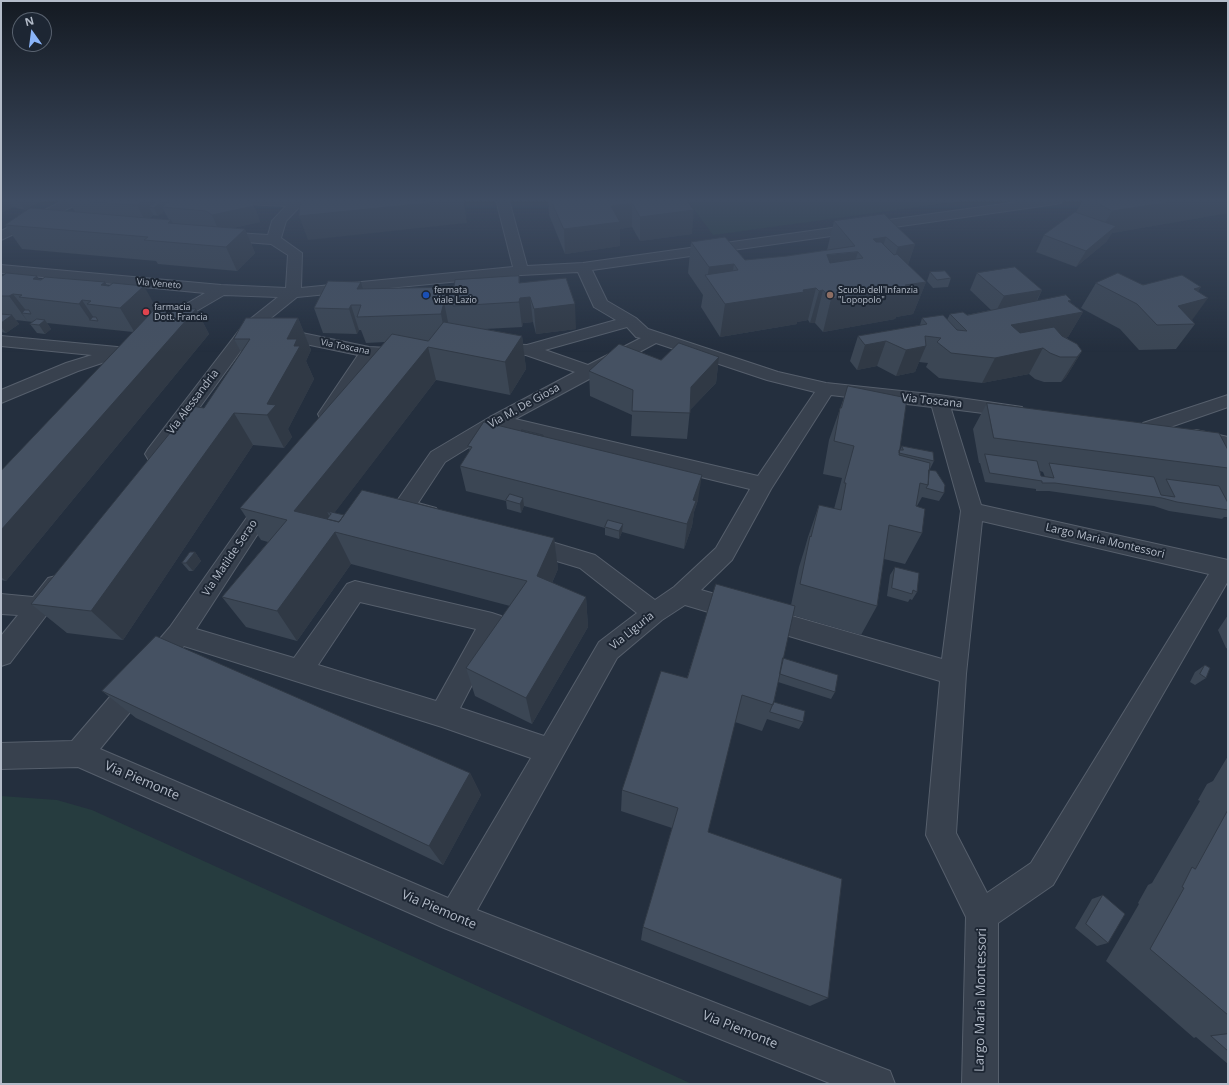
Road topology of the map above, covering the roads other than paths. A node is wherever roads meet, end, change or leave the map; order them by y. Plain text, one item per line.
1 (291, 251) edge
2 (516, 251) edge
3 (690, 251) edge
4 (583, 267) junction
5 (1, 269) edge
6 (521, 271) junction
7 (27, 272) junction
8 (1, 282) edge
9 (221, 290) junction
10 (293, 293) junction
11 (630, 321) junction
12 (250, 327) junction
13 (149, 333) edge
14 (655, 337) junction
15 (1, 341) edge
16 (123, 348) junction
17 (480, 349) edge
18 (528, 350) junction
19 (400, 351) edge
20 (369, 352) junction
21 (588, 371) junction
22 (96, 375) edge
23 (826, 389) junction
24 (1, 397) edge
25 (939, 401) junction
26 (1228, 401) edge
27 (1032, 413) edge
28 (497, 420) junction
29 (316, 431) edge
30 (1228, 444) edge
31 (144, 467) edge
32 (280, 484) edge
33 (763, 485) junction
34 (972, 511) junction
35 (442, 518) edge
36 (511, 539) edge
37 (68, 569) edge
38 (682, 594) junction
39 (1, 604) edge
40 (39, 608) junction
41 (654, 613) junction
42 (179, 634) junction
43 (1, 655) edge
44 (298, 672) junction
45 (953, 674) junction
46 (442, 715) junction
47 (550, 751) junction
48 (79, 754) junction
49 (1, 756) edge
50 (982, 915) junction
51 (454, 917) junction
52 (877, 1084) edge
53 (980, 1084) edge

1 - 10 street
2 - 6 street
3 - 4 street, Via Veneto
4 - 6 street, Via Veneto
4 - 11 street, Via Toscana
5 - 7 street, Via Veneto
6 - 10 street, Via Veneto
7 - 8 street
7 - 9 street, Via Veneto
9 - 10 street, Via Veneto
9 - 13 street
10 - 12 street, Via Alessandria
11 - 14 street, Via Toscana
11 - 18 street
12 - 20 street, Via Toscana
12 - 31 street, Via Alessandria
14 - 21 street, Via M. De Giosa
14 - 23 street, Via Toscana
15 - 16 street
16 - 22 street
16 - 24 street
17 - 18 street
18 - 21 street
19 - 20 street, Via Toscana
20 - 29 street
21 - 28 street, Via M. De Giosa
23 - 25 street, Via Toscana
23 - 33 street, Via Liguria
25 - 27 street, Via Toscana
25 - 34 street
26 - 30 street
28 - 33 street
28 - 35 street, Via M. De Giosa
32 - 42 street, Via Matilde Serao
33 - 38 street, Via Liguria
34 - 45 street, Largo Maria Montessori
34 - 50 street, Largo Maria Montessori
36 - 41 street
37 - 40 street
38 - 41 street, Via Liguria
38 - 45 street
39 - 40 street
40 - 43 street
41 - 47 street, Via Liguria
42 - 44 street
42 - 48 street, Via Matilde Serao
44 - 46 street
44 - 46 street
45 - 50 street, Largo Maria Montessori
46 - 47 street
47 - 51 street, Via Liguria
48 - 49 street, Via Piemonte
48 - 51 street, Via Piemonte
50 - 53 street, Largo Maria Montessori
51 - 52 street, Via Piemonte

